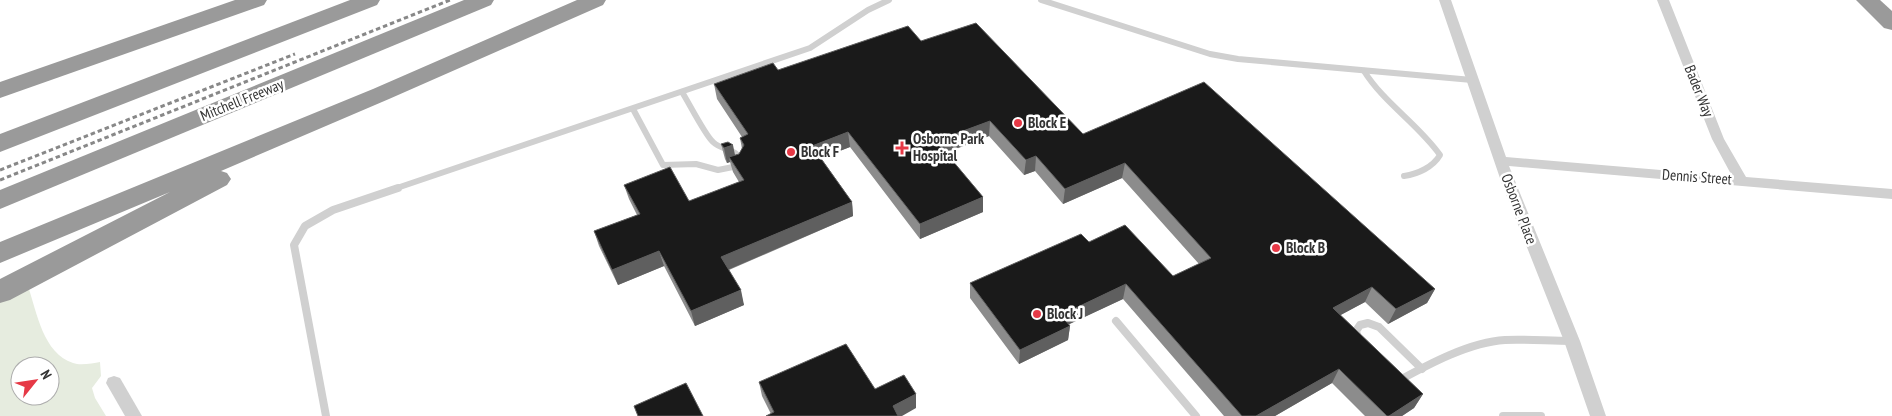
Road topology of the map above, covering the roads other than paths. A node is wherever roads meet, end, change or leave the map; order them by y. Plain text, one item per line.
1 (256, 0) edge
2 (369, 0) edge
3 (483, 0) edge
4 (595, 0) edge
5 (889, 0) edge
6 (1041, 0) edge
7 (1445, 0) edge
8 (1663, 0) edge
9 (1867, 0) edge
10 (1892, 23) edge
11 (1364, 71) junction
12 (1472, 80) junction
13 (0, 90) edge
14 (682, 92) junction
15 (381, 94) junction
16 (633, 108) junction
17 (0, 142) edge
18 (1502, 161) junction
19 (1404, 176) dead end
20 (1741, 180) junction
21 (1892, 194) edge
22 (0, 200) edge
23 (0, 253) edge
24 (0, 292) edge
25 (1116, 321) dead end
26 (1572, 341) junction
27 (1363, 346) edge
28 (1422, 369) junction
29 (1393, 376) edge
30 (114, 383) dead end
31 (134, 416) edge
32 (326, 416) edge
33 (1196, 416) edge
34 (1503, 416) edge
35 (1541, 416) edge
36 (1598, 416) edge

1 - 13 highway
2 - 17 highway
3 - 22 highway, Mitchell Freeway
4 - 15 highway
5 - 14 lane
6 - 11 lane
7 - 12 street, Osborne Place
8 - 20 street, Bader Way
9 - 10 highway
11 - 12 lane
11 - 19 lane
12 - 18 street, Osborne Place
14 - 16 lane
14 - 16 lane
15 - 23 highway
15 - 24 highway
16 - 32 lane
18 - 20 street, Dennis Street
18 - 26 street, Osborne Place
20 - 21 street, Dennis Street
25 - 33 lane
26 - 28 lane
26 - 36 street, Osborne Place
27 - 28 lane
28 - 29 lane
30 - 31 street
34 - 35 lane

